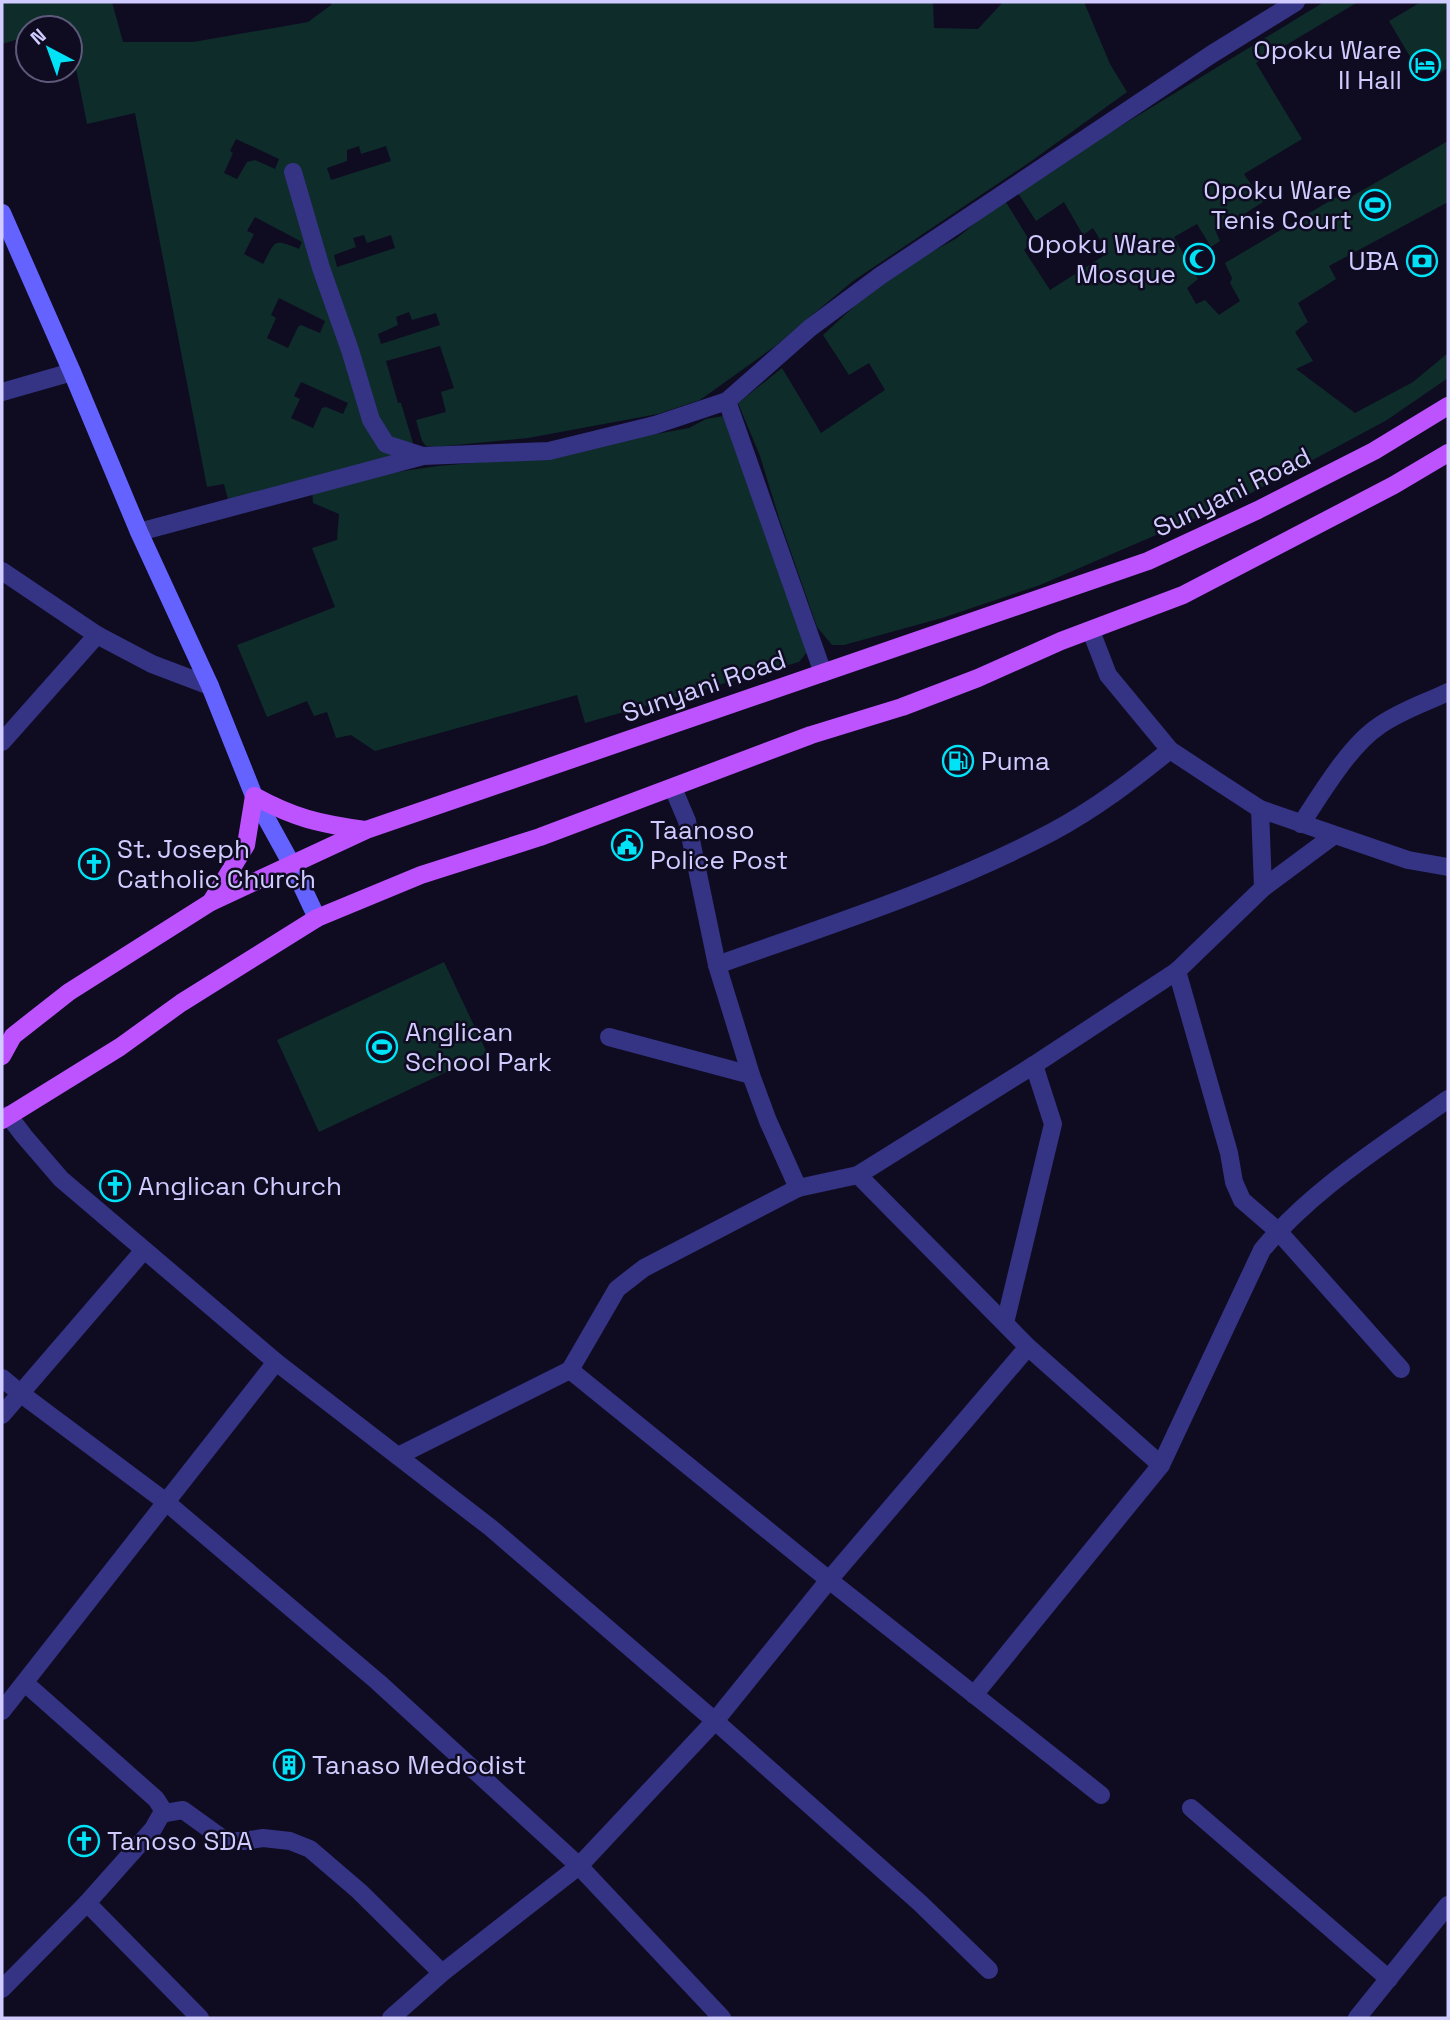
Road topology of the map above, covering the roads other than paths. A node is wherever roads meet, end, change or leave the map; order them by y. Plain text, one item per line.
1 (1296, 2) edge
2 (293, 172) dead end
3 (2, 213) edge
4 (72, 372) junction
5 (2, 392) edge
6 (727, 401) junction
7 (1448, 406) edge
8 (1448, 453) edge
9 (423, 456) junction
10 (139, 532) junction
11 (2, 571) edge
12 (1091, 631) junction
13 (97, 635) junction
14 (823, 673) junction
15 (209, 686) junction
16 (1448, 692) edge
17 (2, 742) edge
18 (1170, 750) junction
19 (673, 788) junction
20 (254, 796) junction
21 (1260, 809) junction
22 (1301, 824) junction
23 (366, 830) junction
24 (1333, 835) junction
25 (291, 863) junction
26 (1448, 867) edge
27 (1263, 888) junction
28 (211, 902) junction
29 (317, 918) junction
30 (717, 965) junction
31 (1177, 971) junction
32 (608, 1037) dead end
33 (2, 1056) edge
34 (1034, 1065) junction
35 (751, 1074) junction
36 (1448, 1098) edge
37 (5, 1117) edge
38 (858, 1175) junction
39 (798, 1188) junction
40 (1278, 1231) junction
41 (144, 1250) junction
42 (1005, 1323) junction
43 (1028, 1346) junction
44 (276, 1362) junction
45 (1401, 1369) dead end
46 (570, 1370) junction
47 (2, 1378) edge
48 (20, 1394) junction
49 (2, 1415) edge
50 (398, 1456) junction
51 (1161, 1465) junction
52 (166, 1502) junction
53 (829, 1580) junction
54 (26, 1683) junction
55 (974, 1695) junction
56 (2, 1711) edge
57 (715, 1721) junction
58 (1101, 1795) dead end
59 (1191, 1808) dead end
60 (166, 1813) junction
61 (579, 1866) junction
62 (87, 1903) junction
63 (1448, 1905) edge
64 (989, 1970) dead end
65 (442, 1973) junction
66 (1389, 1979) junction
67 (2, 1989) edge
68 (200, 2018) edge
69 (391, 2018) edge
70 (722, 2018) edge
71 (1357, 2018) edge

1 - 6 street
2 - 9 street
3 - 4 street
4 - 5 street
4 - 10 street
6 - 9 street
6 - 14 street
7 - 14 main road, Sunyani Road
8 - 12 main road
9 - 10 street
10 - 15 street
11 - 13 street
12 - 18 street
12 - 19 main road
13 - 15 street
13 - 17 street
14 - 23 main road, Sunyani Road
15 - 20 street
16 - 22 street
18 - 21 street
18 - 30 street
19 - 29 main road
19 - 30 street
20 - 23 main road
20 - 25 street
20 - 28 main road
21 - 22 street
21 - 27 street
22 - 24 street
23 - 25 main road, Sunyani Road
24 - 26 street
24 - 27 street
25 - 28 main road, Sunyani Road
25 - 29 street
27 - 31 street
28 - 33 main road, Sunyani Road
29 - 37 main road
30 - 35 street
31 - 34 street
31 - 40 street
32 - 35 street
34 - 38 street
34 - 42 street
35 - 39 street
36 - 40 street
37 - 41 street
38 - 39 street
38 - 42 street
39 - 46 street
40 - 45 street
40 - 51 street
41 - 44 street
41 - 48 street
42 - 43 street
43 - 51 street
43 - 53 street
44 - 50 street
44 - 52 street
46 - 50 street
46 - 53 street
47 - 48 street
48 - 49 street
48 - 52 street
50 - 57 street
51 - 55 street
52 - 54 street
52 - 61 street
53 - 55 street
53 - 57 street
54 - 56 street
54 - 60 street
55 - 58 street
57 - 61 street
57 - 64 street
59 - 66 street
60 - 62 street
60 - 65 street
61 - 65 street
61 - 70 street
62 - 67 street
62 - 68 street
63 - 66 street
65 - 69 street
66 - 71 street

